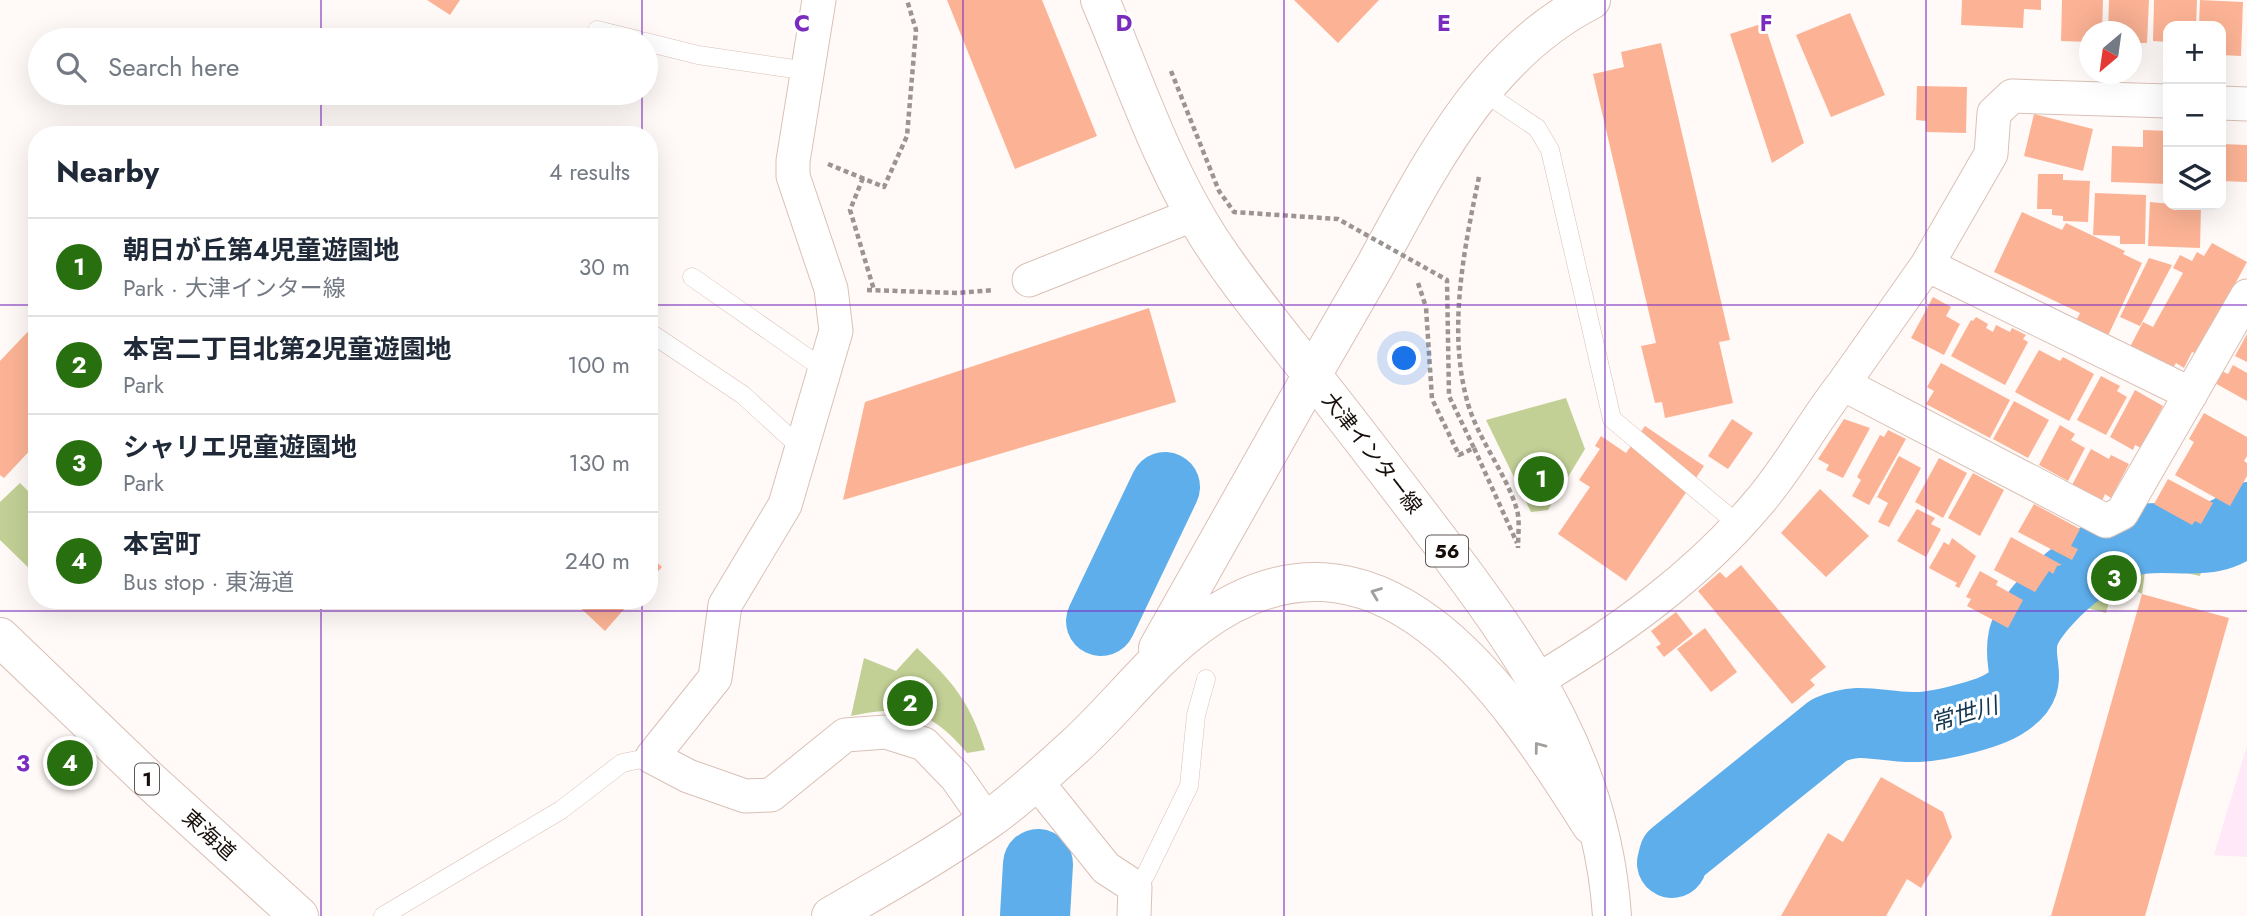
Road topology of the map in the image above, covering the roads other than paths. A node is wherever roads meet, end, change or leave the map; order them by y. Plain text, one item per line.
1 (819, 0) edge
2 (1100, 0) edge
3 (1591, 0) edge
4 (658, 45) edge
5 (808, 71) junction
6 (1482, 91) junction
7 (2163, 101) edge
8 (2226, 103) edge
9 (2247, 104) edge
10 (1195, 214) junction
11 (1927, 265) junction
12 (692, 277) dead end
13 (1028, 280) road end
14 (2247, 296) edge
15 (658, 338) edge
16 (825, 370) junction
17 (1312, 375) junction
18 (1843, 384) junction
19 (2191, 394) junction
20 (801, 448) junction
21 (1739, 524) junction
22 (0, 637) edge
23 (1206, 679) dead end
24 (1538, 680) junction
25 (1133, 684) junction
26 (652, 757) junction
27 (1036, 780) junction
28 (987, 821) junction
29 (1603, 845) junction
30 (1135, 901) edge
31 (299, 916) edge
32 (383, 916) edge
33 (831, 916) edge
34 (1612, 916) edge

1 - 5 street
2 - 10 main road
3 - 6 main road, 大津インター線
4 - 5 lane
5 - 16 street
6 - 17 main road, 大津インター線
6 - 21 lane
7 - 11 street
8 - 9 street
10 - 13 street
10 - 17 main road
11 - 18 street
11 - 19 street
12 - 16 lane
14 - 19 street
15 - 20 lane
16 - 20 street
17 - 24 main road, 大津インター線 / 56
17 - 25 main road
18 - 19 street
18 - 21 street
20 - 26 street
21 - 24 street
22 - 31 main road, 東海道 / 1
23 - 30 lane
24 - 29 main road, 大津インター線 / 56
25 - 27 main road
29 -> 25 main road
26 - 28 street
26 - 32 lane
27 - 28 main road
27 - 30 street
28 - 33 main road
29 - 34 main road, 大津インター線 / 56

